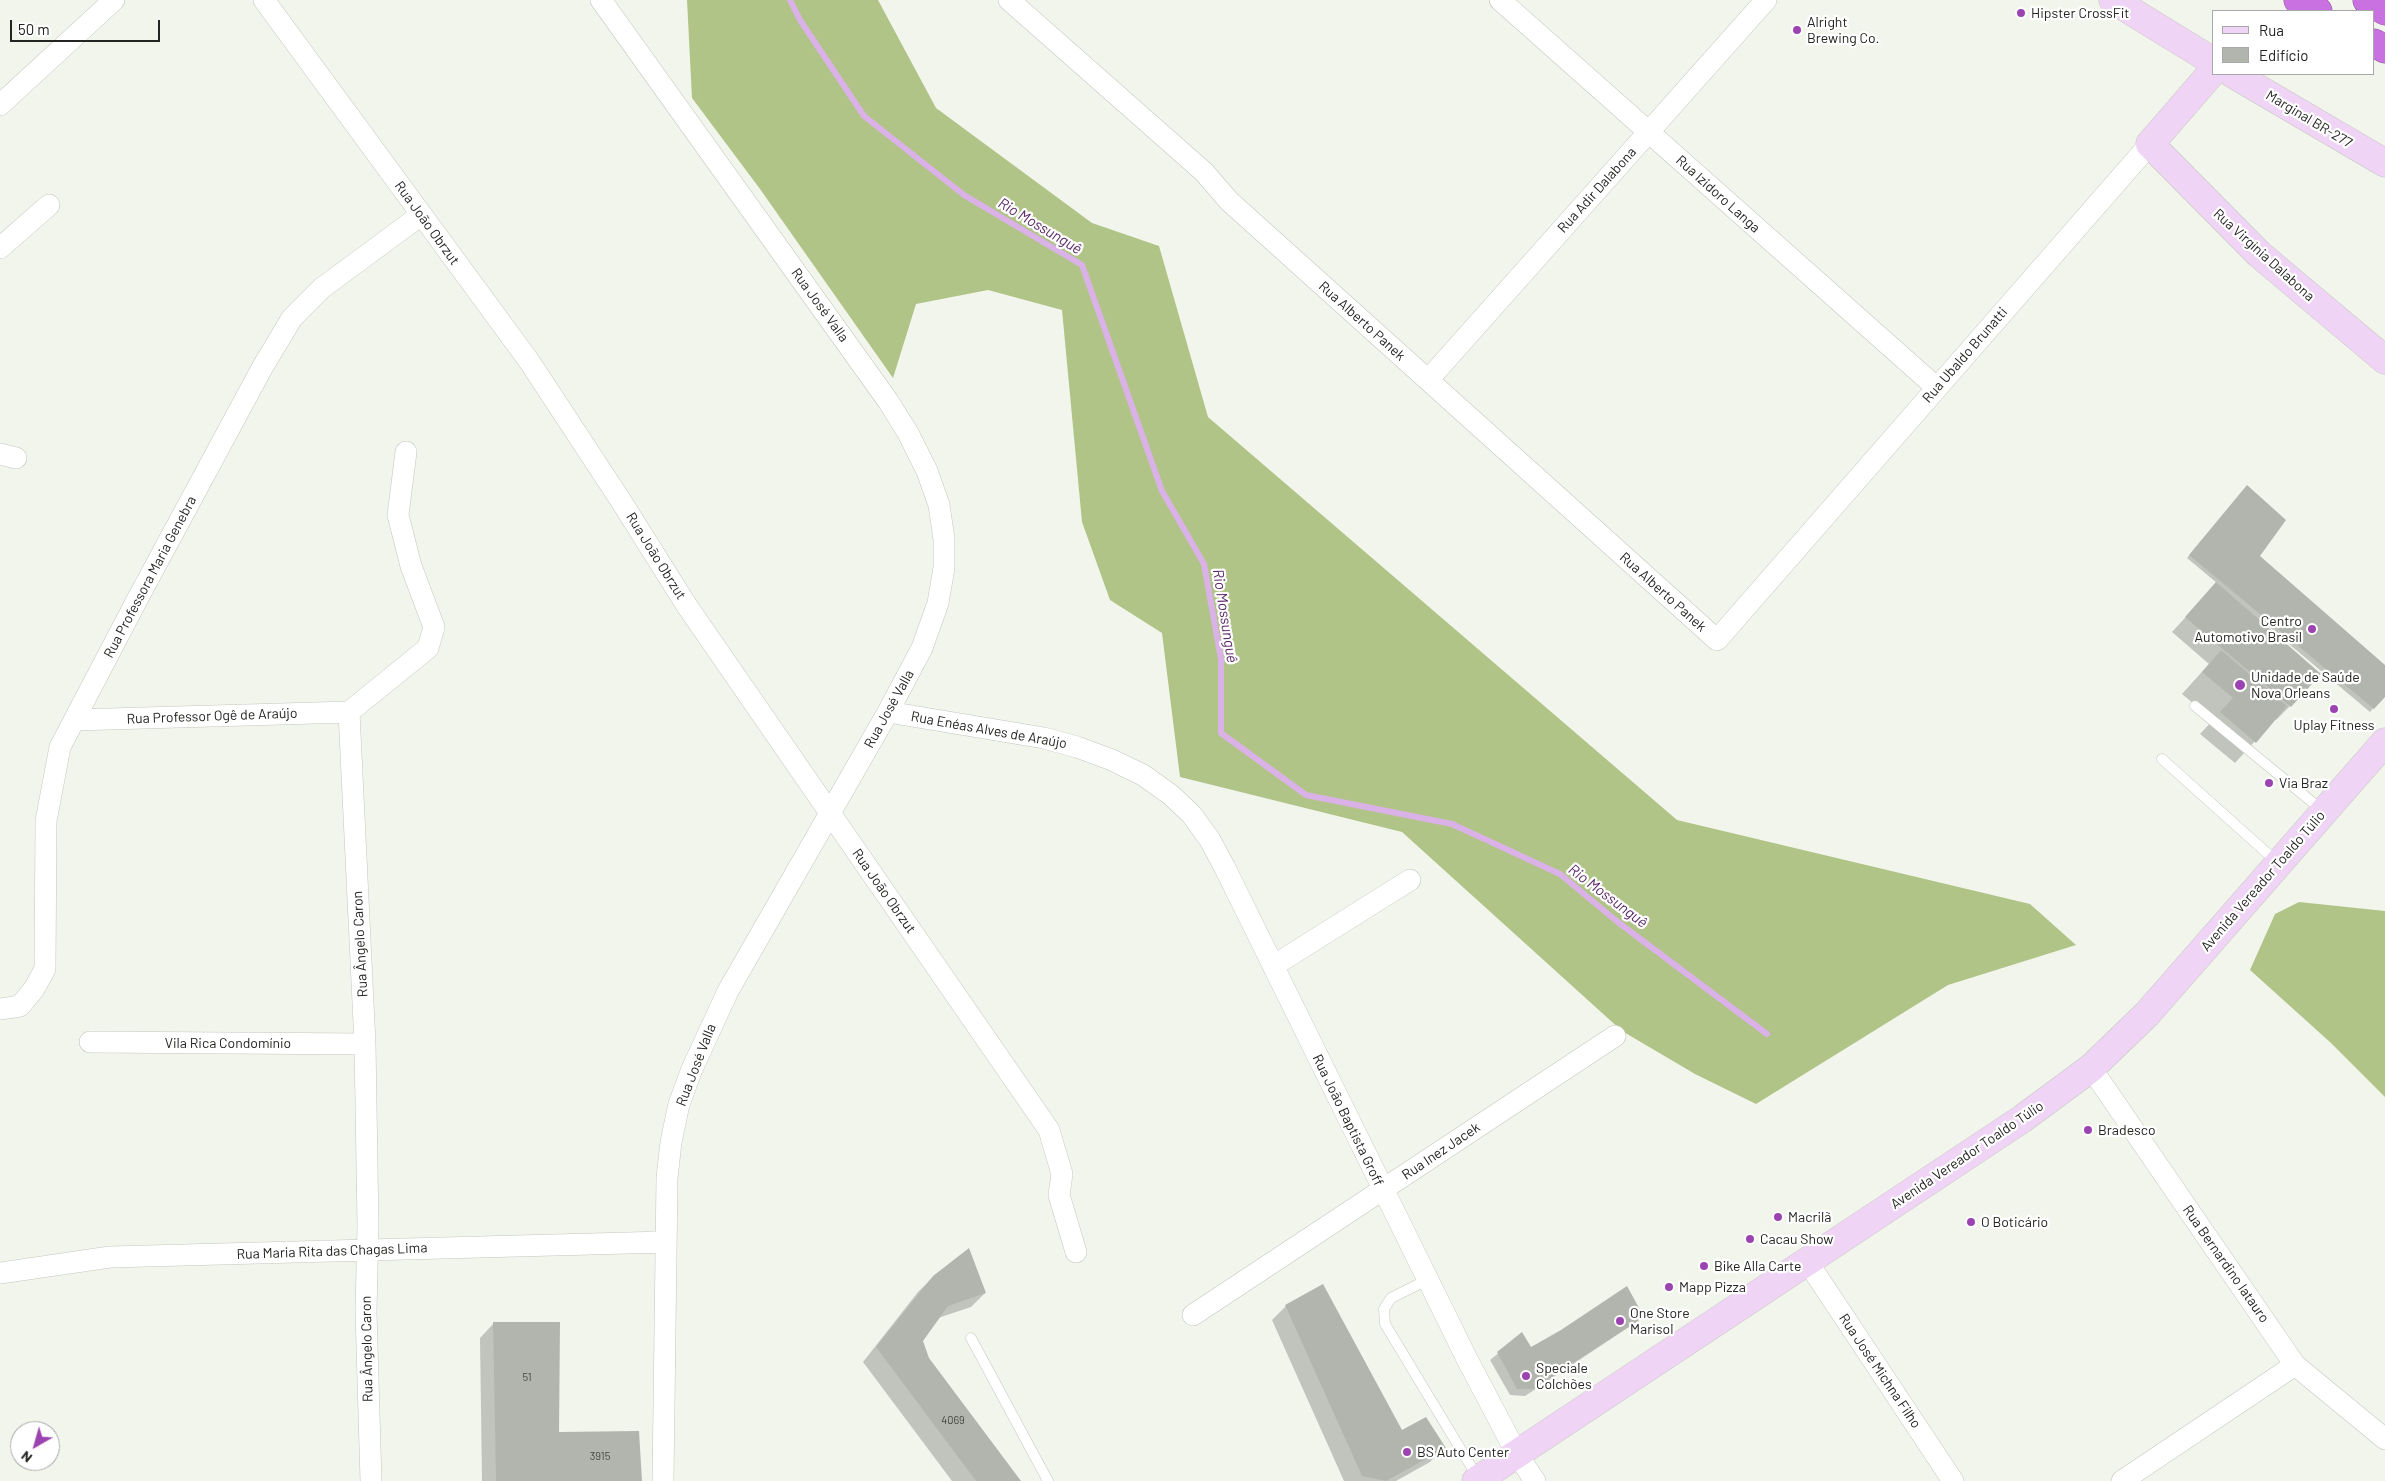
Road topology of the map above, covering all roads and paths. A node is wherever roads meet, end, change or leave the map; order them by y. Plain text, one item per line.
1 (114, 0) edge
2 (264, 0) edge
3 (601, 0) edge
4 (1009, 0) edge
5 (1500, 0) edge
6 (1766, 0) edge
7 (2113, 0) edge
8 (2298, 0) edge
9 (2367, 0) edge
10 (2316, 10) edge
11 (2385, 11) edge
12 (2212, 61) edge
13 (2212, 72) edge
14 (2235, 75) edge
15 (0, 104) edge
16 (1648, 132) junction
17 (2150, 144) junction
18 (2385, 164) edge
19 (49, 205) dead end
20 (421, 216) junction
21 (0, 248) edge
22 (2385, 360) edge
23 (1428, 380) junction
24 (1936, 388) junction
25 (406, 452) dead end
26 (1717, 640) joint
27 (2195, 706) dead end
28 (349, 712) junction
29 (888, 712) junction
30 (75, 720) junction
31 (2385, 742) edge
32 (2162, 759) dead end
33 (1143, 775) joint
34 (2324, 812) junction
35 (830, 814) junction
36 (2279, 864) junction
37 (1410, 880) dead end
38 (1273, 966) junction
39 (10, 1008) edge
40 (1615, 1036) dead end
41 (90, 1042) dead end
42 (365, 1044) junction
43 (2091, 1068) junction
44 (1382, 1190) junction
45 (665, 1242) junction
46 (366, 1249) junction
47 (1076, 1252) dead end
48 (1807, 1261) junction
49 (0, 1273) edge
50 (1427, 1280) junction
51 (1193, 1315) dead end
52 (971, 1338) dead end
53 (2296, 1365) junction
54 (2385, 1439) edge
55 (1517, 1454) junction
56 (1477, 1480) edge
57 (371, 1481) edge
58 (662, 1481) edge
59 (1048, 1481) edge
60 (1535, 1481) edge
61 (1953, 1481) edge
62 (2122, 1481) edge

1 - 15 street
2 - 20 street, Rua João Obrzut
3 - 29 street, Rua José Valla
4 - 23 street, Rua Alberto Panek
5 - 16 street, Rua Izidoro Langa
6 - 16 street, Rua Adir Dalabona
7 - 12 main road
8 - 10 highway
9 - 11 highway
13 - 17 main road, Rua Ubaldo Brunatti
14 - 18 main road, Marginal BR-277
16 - 23 street, Rua Adir Dalabona
16 - 24 street, Rua Izidoro Langa
17 - 22 main road, Rua Virgínia Dalabona
17 - 24 street, Rua Ubaldo Brunatti
19 - 21 street
20 - 30 street, Rua Professora Maria Genebra
20 - 35 street, Rua João Obrzut
23 - 26 street, Rua Alberto Panek
24 - 26 street, Rua Ubaldo Brunatti
25 - 28 street
27 - 34 lane
28 - 30 street, Rua Professor Ogê de Araújo
28 - 42 street, Rua Ângelo Caron
29 - 33 street, Rua Enéas Alves de Araújo
29 - 35 street, Rua José Valla
30 - 39 street, Rua Professora Maria Genebra
31 - 34 main road, Avenida Vereador Toaldo Túlio
32 - 36 lane
33 - 38 street, Rua João Baptista Groff
34 - 36 main road, Avenida Vereador Toaldo Túlio
35 - 45 street, Rua José Valla
35 - 47 street, Rua João Obrzut
36 - 43 main road, Avenida Vereador Toaldo Túlio
37 - 38 street
38 - 44 street, Rua João Baptista Groff
40 - 44 street, Rua Inez Jacek
41 - 42 street, Vila Rica Condomínio
42 - 46 street, Rua Ângelo Caron
43 - 48 main road, Avenida Vereador Toaldo Túlio
43 - 53 street, Rua Bernardino Iatauro
44 - 50 street, Rua João Baptista Groff
44 - 51 street, Rua Inez Jacek
45 - 46 street, Rua Maria Rita das Chagas Lima
45 - 58 street, Rua José Valla
46 - 49 street, Rua Maria Rita das Chagas Lima
46 - 57 street, Rua Ângelo Caron
48 - 55 main road, Avenida Vereador Toaldo Túlio
48 - 61 street, Rua José Michna Filho
50 - 55 street, Rua João Baptista Groff
50 - 56 lane
52 - 59 lane
53 - 54 street, Rua Bernardino Iatauro
53 - 62 street
55 - 56 main road, Avenida Vereador Toaldo Túlio
55 - 60 street, Rua João Baptista Groff

